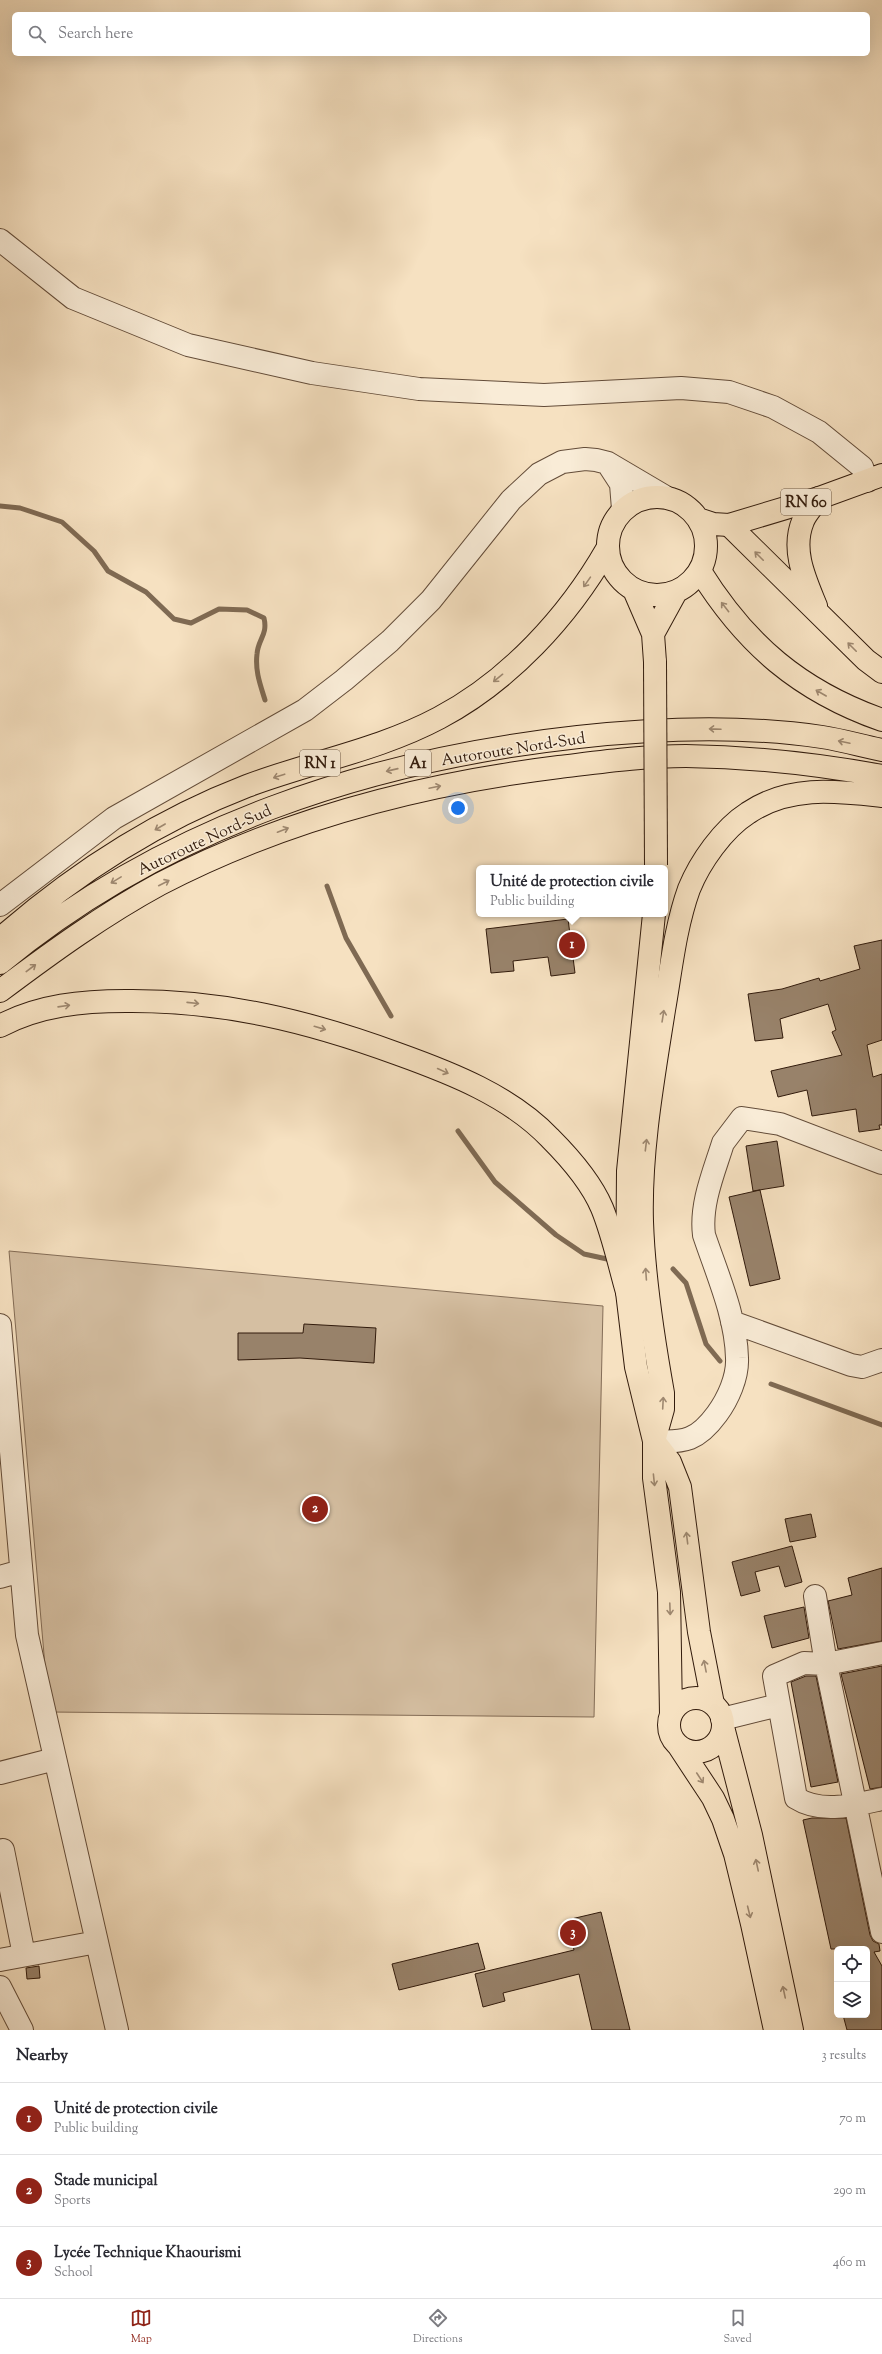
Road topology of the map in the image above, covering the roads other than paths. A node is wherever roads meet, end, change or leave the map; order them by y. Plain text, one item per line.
1 (0, 240) edge
2 (608, 463) junction
3 (875, 478) edge
4 (664, 496) junction
5 (819, 498) junction
6 (623, 509) junction
7 (698, 519) junction
8 (729, 525) junction
9 (706, 545) junction
10 (607, 549) junction
11 (700, 571) junction
12 (634, 590) junction
13 (676, 592) junction
14 (819, 614) junction
15 (653, 634) junction
16 (882, 672) edge
17 (882, 720) edge
18 (882, 750) edge
19 (882, 776) edge
20 (882, 796) edge
21 (656, 865) edge
22 (0, 905) edge
23 (654, 917) edge
24 (0, 940) edge
25 (0, 963) edge
26 (0, 991) edge
27 (0, 1026) edge
28 (882, 1163) edge
29 (627, 1292) junction
30 (732, 1322) junction
31 (0, 1325) edge
32 (882, 1360) edge
33 (654, 1441) junction
34 (21, 1571) junction
35 (0, 1577) edge
36 (815, 1596) dead end
37 (882, 1653) edge
38 (826, 1664) junction
39 (779, 1705) junction
40 (671, 1715) junction
41 (719, 1717) junction
42 (678, 1745) junction
43 (55, 1759) junction
44 (0, 1773) edge
45 (882, 1799) edge
46 (856, 1805) junction
47 (0, 1852) edge
48 (882, 1932) edge
49 (97, 1942) junction
50 (24, 1955) junction
51 (0, 1960) edge
52 (0, 1987) edge
53 (22, 2030) edge
54 (117, 2030) edge
55 (775, 2030) edge
56 (792, 2030) edge

1 - 3 street
2 - 4 street
2 - 6 street
2 - 22 street
3 - 5 main road, RN 60
4 - 6 main road
4 - 7 main road
5 - 8 main road, RN 60
5 - 14 main road
6 - 10 main road
7 - 8 main road, RN 60
7 - 9 main road
8 - 9 main road, RN 60
14 -> 8 main road
9 - 11 main road
10 - 12 main road
10 -> 24 main road, RN 1
11 - 13 main road
17 -> 11 main road
12 - 13 main road
12 - 15 main road
13 - 15 main road
16 -> 14 main road
15 - 21 main road, bridge
18 -> 25 main road, Autoroute Nord-Sud / A1
26 -> 19 main road, Autoroute Nord-Sud / A1
33 -> 20 main road
23 - 29 main road
27 -> 29 main road
28 - 30 street
29 - 33 main road
30 - 32 street
30 - 33 street
31 - 34 street
33 -> 40 main road
41 -> 33 main road
34 - 35 street
34 - 43 street
36 - 38 street
37 - 38 street
38 - 39 street
38 - 46 street
39 - 41 street
39 - 46 street
40 - 41 main road
40 - 42 main road
41 - 42 main road
56 -> 41 main road
42 -> 55 main road
43 - 44 street
43 - 49 street
45 - 46 street
46 - 48 street
47 - 50 street
49 - 50 street
49 - 54 street
50 - 51 street
52 - 53 street

